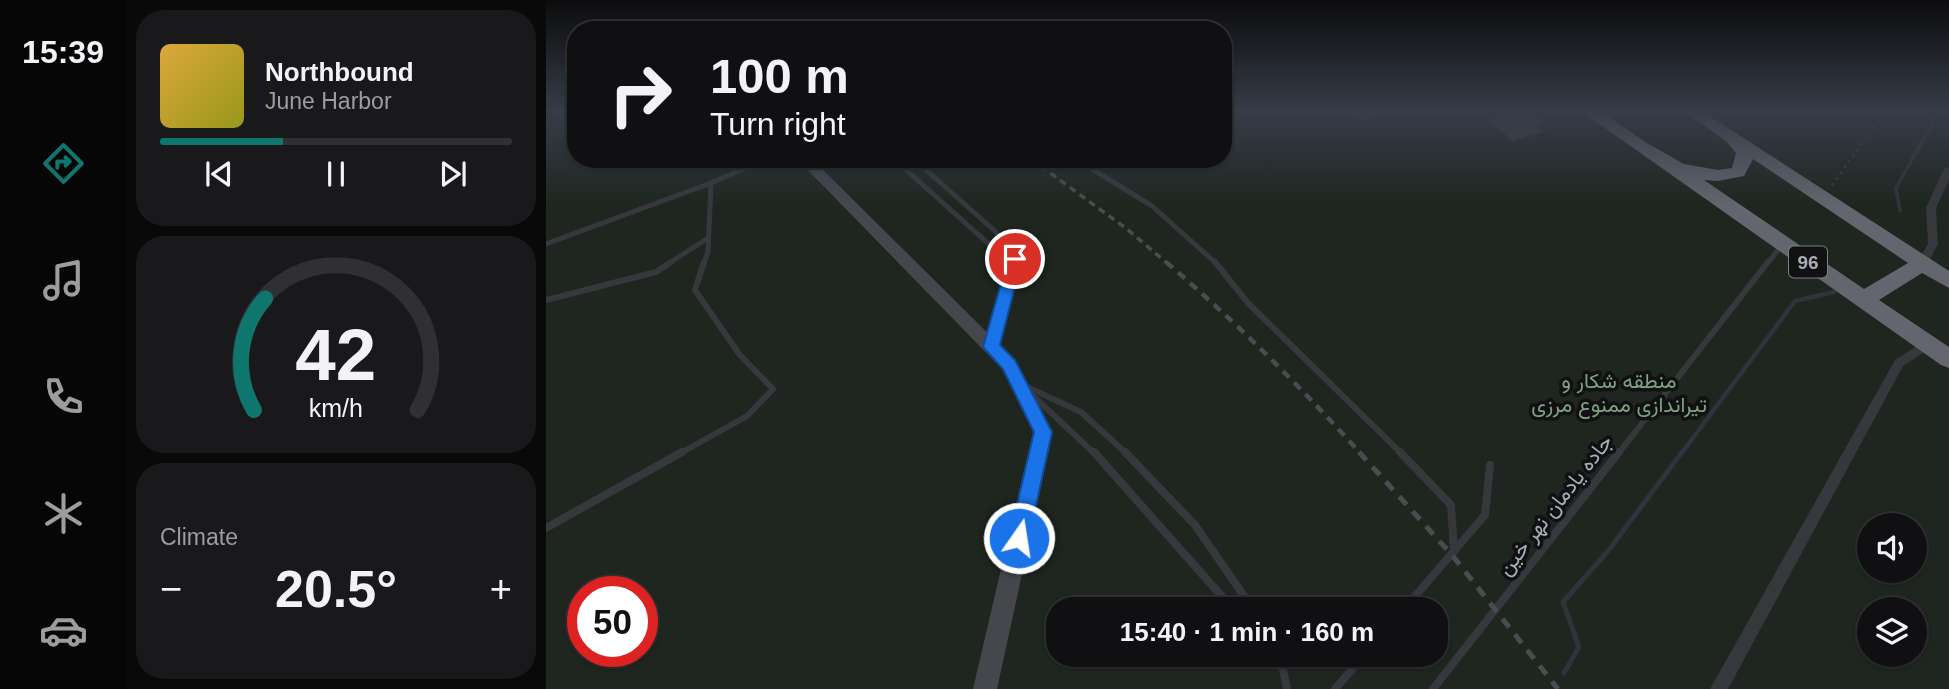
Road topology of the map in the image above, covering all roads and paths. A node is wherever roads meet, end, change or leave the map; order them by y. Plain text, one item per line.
1 (1637, 143) edge
2 (1737, 143) edge
3 (1741, 143) edge
4 (1863, 143) edge
5 (1668, 164) junction
6 (745, 168) edge
7 (813, 168) edge
8 (904, 168) edge
9 (924, 168) edge
10 (1091, 168) edge
11 (1949, 169) edge
12 (711, 183) junction
13 (1822, 200) junction
14 (709, 238) junction
15 (546, 244) edge
16 (1783, 245) junction
17 (1922, 264) junction
18 (1013, 266) junction
19 (1949, 281) edge
20 (1864, 299) junction
21 (546, 300) edge
22 (1928, 344) junction
23 (991, 347) junction
24 (1949, 359) edge
25 (1018, 383) junction
26 (1490, 466) dead end
27 (546, 528) edge
28 (1454, 551) junction
29 (1222, 597) edge
30 (1246, 597) edge
31 (1414, 597) edge
32 (1282, 667) edge
33 (1354, 667) edge
34 (985, 689) edge
35 (1287, 689) edge
36 (1335, 689) edge
37 (1433, 689) edge
38 (1719, 689) edge

1 - 5 highway, 96
2 - 5 highway, 96
3 - 13 highway
4 - 13 path
5 - 16 highway, 96
6 - 12 lane
7 - 23 main road
8 - 18 lane
9 - 18 lane
10 - 28 lane
11 - 17 street
12 - 14 lane
12 - 15 lane
13 - 17 highway
14 - 21 lane
14 - 27 lane
16 - 20 highway, 96
16 - 37 lane, جاده یادمان نهر خین
17 - 19 highway
17 - 20 highway
18 - 23 lane
20 - 22 highway, 96
22 - 24 highway, 96
22 - 38 street
23 - 25 main road
25 - 29 lane
25 - 30 lane
25 - 34 main road
26 - 28 lane
28 - 31 lane
32 - 35 lane
33 - 36 lane

